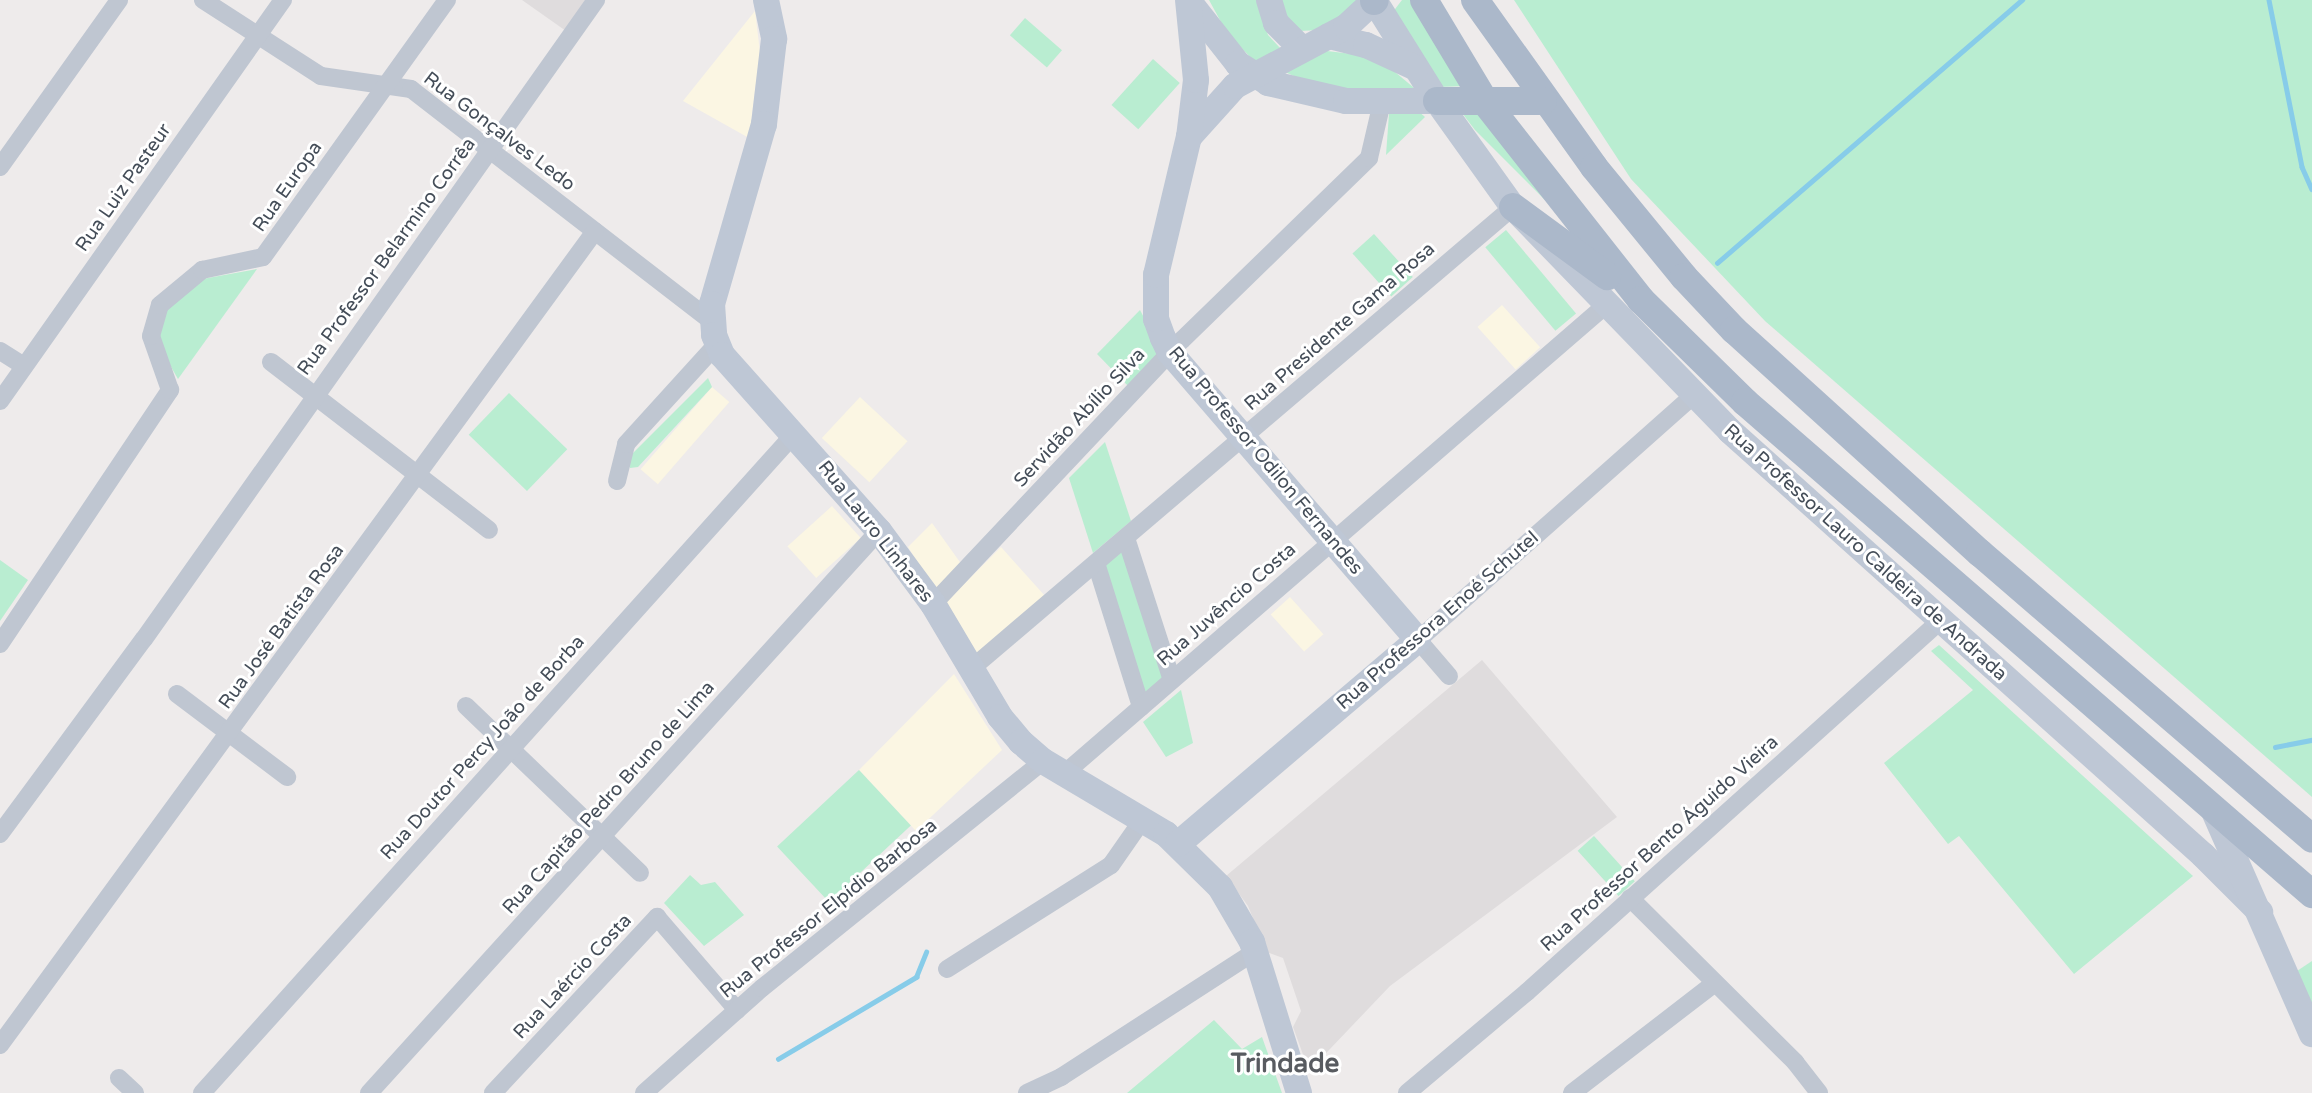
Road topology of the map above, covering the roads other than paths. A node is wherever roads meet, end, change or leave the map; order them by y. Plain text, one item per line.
1 (119, 0) edge
2 (203, 0) edge
3 (283, 0) edge
4 (447, 0) edge
5 (596, 0) edge
6 (765, 0) edge
7 (1189, 0) edge
8 (1269, 0) edge
9 (1375, 0) edge
10 (1424, 0) edge
11 (1475, 0) edge
12 (1329, 36) junction
13 (257, 38) junction
14 (1301, 48) junction
15 (1416, 68) junction
16 (1252, 74) junction
17 (386, 83) junction
18 (1543, 101) junction
19 (1382, 102) junction
20 (1437, 102) junction
21 (1486, 103) junction
22 (1189, 137) junction
23 (490, 150) junction
24 (0, 167) edge
25 (1513, 207) junction
26 (595, 231) junction
27 (1641, 300) junction
28 (1607, 304) junction
29 (715, 333) junction
30 (0, 351) edge
31 (1170, 353) junction
32 (271, 362) dead end
33 (23, 366) junction
34 (1695, 394) junction
35 (314, 395) junction
36 (0, 401) edge
37 (795, 433) junction
38 (1243, 438) junction
39 (419, 476) junction
40 (617, 481) dead end
41 (489, 530) dead end
42 (879, 531) junction
43 (1126, 538) junction
44 (1332, 542) junction
45 (1096, 563) junction
46 (933, 604) junction
47 (1939, 622) junction
48 (1418, 640) junction
49 (0, 644) edge
50 (971, 669) junction
51 (1449, 676) dead end
52 (1172, 680) junction
53 (177, 694) dead end
54 (466, 706) dead end
55 (1141, 707) junction
56 (229, 733) junction
57 (510, 748) junction
58 (1054, 767) junction
59 (287, 777) dead end
60 (2211, 806) junction
61 (1143, 819) junction
62 (0, 834) edge
63 (602, 836) junction
64 (2312, 839) edge
65 (1178, 844) junction
66 (640, 873) dead end
67 (2312, 894) edge
68 (1630, 898) junction
69 (2260, 912) junction
70 (1256, 951) junction
71 (947, 969) dead end
72 (1712, 985) junction
73 (737, 1010) junction
74 (2312, 1034) edge
75 (0, 1045) edge
76 (119, 1078) dead end
77 (135, 1093) edge
78 (202, 1093) edge
79 (369, 1093) edge
80 (493, 1093) edge
81 (644, 1093) edge
82 (1027, 1093) edge
83 (1299, 1093) edge
84 (1407, 1093) edge
85 (1572, 1093) edge
86 (1819, 1093) edge

1 - 24 street
2 - 13 street, Rua Gonçalves Ledo
3 - 13 street, Rua Luiz Pasteur
4 - 17 street, Rua Europa
5 - 23 street, Rua Professor Belarmino Corrêa
6 - 29 main road
7 - 16 main road
7 - 22 main road, Rua Professor Odilon Fernandes
8 - 14 main road
9 - 12 main road, Rua Professor Odilon Fernandes
9 - 15 main road, Rua Professor Lauro Caldeira de Andrada
10 - 21 main road
11 - 18 main road
12 - 14 main road, Rua Professor Odilon Fernandes
12 - 15 main road
13 - 17 street, Rua Gonçalves Ledo
13 - 33 street, Rua Luiz Pasteur
14 - 16 main road, Rua Professor Odilon Fernandes
15 - 20 main road, Rua Professor Lauro Caldeira de Andrada
16 - 19 main road
16 - 22 main road, Rua Professor Odilon Fernandes
17 - 23 street, Rua Gonçalves Ledo
17 - 49 street, Rua Europa
18 - 21 main road
18 - 64 main road
19 - 20 main road
19 - 31 street, Servidão Abílio Silva
20 - 21 main road
20 - 25 main road, Rua Professor Lauro Caldeira de Andrada
21 - 27 main road
22 - 31 main road, Rua Professor Odilon Fernandes
23 - 26 street, Rua Gonçalves Ledo
23 - 35 street, Rua Professor Belarmino Corrêa
25 - 27 main road
25 - 28 main road, Rua Professor Lauro Caldeira de Andrada
25 - 38 street, Rua Presidente Gama Rosa
26 - 29 street, Rua Gonçalves Ledo
26 - 39 street, Rua José Batista Rosa
27 - 60 main road
28 - 34 main road, Rua Professor Lauro Caldeira de Andrada
28 - 44 street, Rua Juvêncio Costa
29 - 37 main road, Rua Lauro Linhares
29 - 40 street
30 - 33 street
31 - 38 main road, Rua Professor Odilon Fernandes
31 - 46 street, Servidão Abílio Silva
32 - 35 street
33 - 36 street, Rua Luiz Pasteur
34 - 47 main road, Rua Professor Lauro Caldeira de Andrada
34 - 48 street, Rua Professora Enoé Schutel
35 - 39 street
35 - 62 street, Rua Professor Belarmino Corrêa
37 - 42 main road, Rua Lauro Linhares
37 - 57 street, Rua Doutor Percy João de Borba
38 - 43 street, Rua Presidente Gama Rosa
38 - 44 main road, Rua Professor Odilon Fernandes
39 - 41 street
39 - 56 street, Rua José Batista Rosa
42 - 46 main road, Rua Lauro Linhares
42 - 63 street, Rua Capitão Pedro Bruno de Lima
43 - 45 street, Rua Presidente Gama Rosa
43 - 52 street
44 - 48 main road, Rua Professor Odilon Fernandes
44 - 52 street, Rua Juvêncio Costa
45 - 50 street, Rua Presidente Gama Rosa
45 - 55 street
46 - 50 main road, Rua Lauro Linhares
47 - 68 street, Rua Professor Bento Águido Vieira
47 - 69 main road, Rua Professor Lauro Caldeira de Andrada
48 - 51 street, Rua Professor Odilon Fernandes
48 - 65 main road, Rua Professora Enoé Schutel
50 - 58 main road, Rua Lauro Linhares
52 - 55 street, Rua Juvêncio Costa
53 - 56 street
54 - 57 street
55 - 58 street, Rua Juvêncio Costa
56 - 59 street
56 - 75 street, Rua José Batista Rosa
57 - 63 street
57 - 78 street, Rua Doutor Percy João de Borba
58 - 61 main road, Rua Lauro Linhares
58 - 73 street, Rua Professor Elpídio Barbosa
60 - 67 main road
60 - 69 main road
61 - 65 main road, Rua Lauro Linhares
61 - 71 street
63 - 66 street
63 - 79 street, Rua Capitão Pedro Bruno de Lima
65 - 70 main road, Rua Lauro Linhares
68 - 72 street
68 - 84 street, Rua Professor Bento Águido Vieira
69 - 74 main road
70 - 82 street
70 - 83 main road, Rua Lauro Linhares
72 - 85 street
72 - 86 street
73 - 80 street, Rua Laércio Costa
73 - 81 street, Rua Professor Elpídio Barbosa
76 - 77 street

